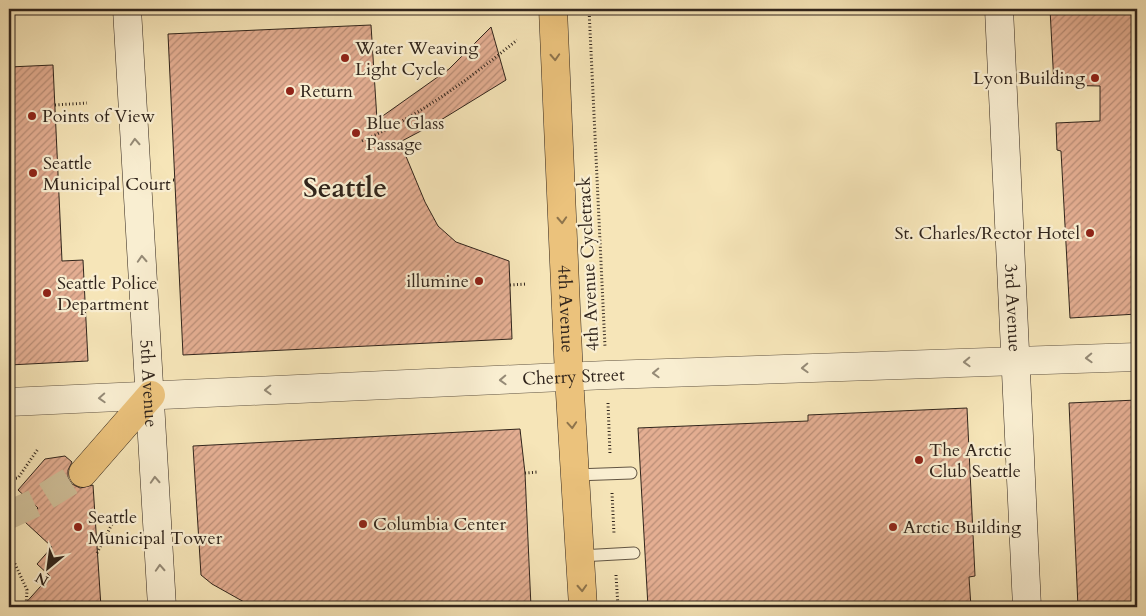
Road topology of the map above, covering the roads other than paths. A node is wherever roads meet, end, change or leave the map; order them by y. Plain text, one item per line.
1 (127, 9) edge
2 (553, 9) edge
3 (1000, 9) edge
4 (1137, 356) edge
5 (1016, 361) junction
6 (569, 377) junction
7 (150, 395) junction
8 (9, 402) edge
9 (83, 473) tunnel mouth
10 (631, 473) dead end
11 (575, 475) junction
12 (634, 553) dead end
13 (580, 556) junction
14 (162, 607) edge
15 (583, 607) edge
16 (1027, 607) edge

7 -> 1 main road, 5th Avenue
2 -> 6 main road, 4th Avenue
3 - 5 main road, 3rd Avenue
4 -> 5 main road, Cherry Street
5 -> 6 main road, Cherry Street
5 - 16 main road, 3rd Avenue
6 -> 7 main road, Cherry Street
6 -> 11 main road, 4th Avenue
7 -> 8 main road, Cherry Street
7 - 9 main road
14 -> 7 main road, 5th Avenue
10 - 11 lane
11 - 13 main road, 4th Avenue
12 - 13 lane
13 -> 15 main road, 4th Avenue

